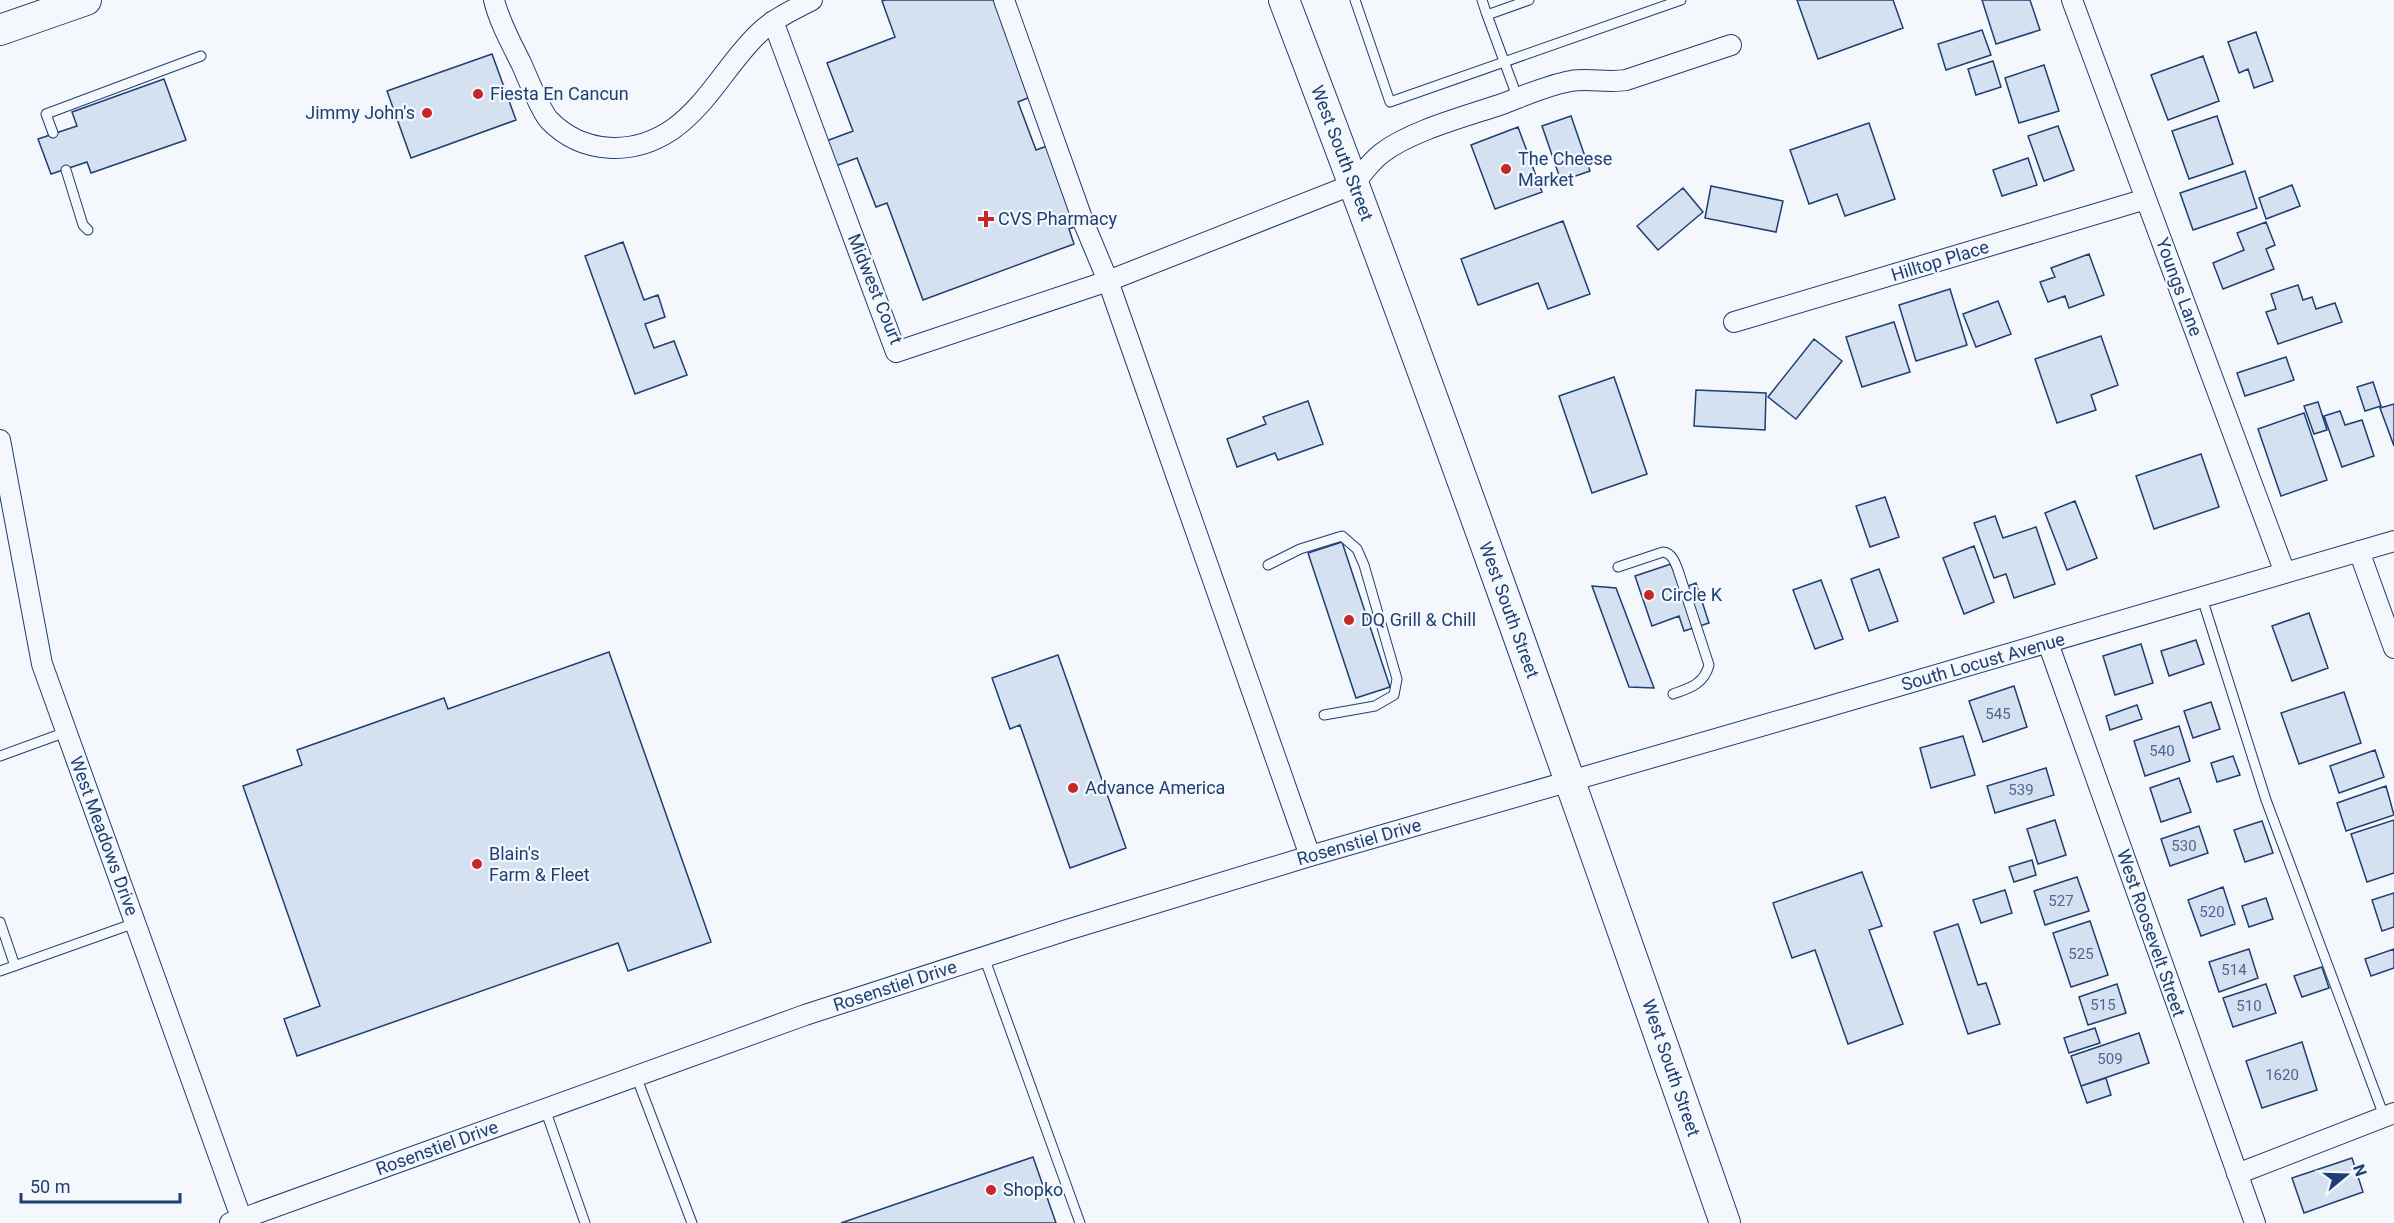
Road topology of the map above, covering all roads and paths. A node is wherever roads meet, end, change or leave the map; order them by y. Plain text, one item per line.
1 (86, 0) edge
2 (494, 0) edge
3 (812, 0) edge
4 (1004, 0) edge
5 (1284, 0) edge
6 (1354, 0) edge
7 (1482, 0) edge
8 (1529, 0) edge
9 (1680, 0) edge
10 (2072, 0) edge
11 (1487, 15) junction
12 (773, 21) junction
13 (0, 30) edge
14 (1731, 45) dead end
15 (201, 56) dead end
16 (1504, 62) junction
17 (1518, 99) junction
18 (53, 133) dead end
19 (66, 170) dead end
20 (1354, 184) junction
21 (2146, 199) junction
22 (88, 230) dead end
23 (1108, 281) junction
24 (1734, 322) dead end
25 (0, 440) edge
26 (2394, 540) edge
27 (2359, 551) junction
28 (1268, 566) dead end
29 (1618, 567) dead end
30 (2285, 573) junction
31 (2202, 598) junction
32 (2048, 643) junction
33 (2394, 648) edge
34 (1673, 694) dead end
35 (1324, 716) dead end
36 (66, 732) junction
37 (0, 756) edge
38 (1570, 780) junction
39 (1310, 856) junction
40 (0, 922) edge
41 (135, 923) junction
42 (984, 957) junction
43 (15, 966) junction
44 (0, 971) edge
45 (636, 1076) junction
46 (545, 1109) junction
47 (2389, 1115) edge
48 (2237, 1174) junction
49 (238, 1222) edge
50 (585, 1223) edge
51 (692, 1223) edge
52 (1080, 1223) edge
53 (1725, 1223) edge
54 (2255, 1223) edge

1 - 13 main road
2 - 12 street
3 - 12 street
4 - 23 street
5 - 20 main road, West South Street
6 - 16 lane
7 - 11 lane
8 - 11 lane
9 - 16 lane
10 - 21 street, Youngs Lane
11 - 16 lane
12 - 23 street, Midwest Court
14 - 17 street
15 - 18 lane
16 - 17 lane
17 - 20 street
19 - 22 lane
20 - 23 street, Midwest Court
20 - 38 main road, West South Street
21 - 24 street, Hilltop Place
21 - 30 street, Youngs Lane
23 - 39 street
25 - 36 street, West Meadows Drive
26 - 27 street, South Locust Avenue
27 - 30 street, South Locust Avenue
27 - 33 street
28 - 35 lane
29 - 34 lane
30 - 31 street, South Locust Avenue
31 - 32 street, South Locust Avenue
31 - 47 lane
32 - 38 street, South Locust Avenue
32 - 48 street, West Roosevelt Street
36 - 37 lane
36 - 41 street, West Meadows Drive
38 - 39 street, Rosenstiel Drive
38 - 53 main road, West South Street
39 - 42 street, Rosenstiel Drive
40 - 43 lane
41 - 43 lane
41 - 49 street, West Meadows Drive
42 - 45 street, Rosenstiel Drive
42 - 52 lane
43 - 44 lane
45 - 46 street, Rosenstiel Drive
45 - 51 lane
46 - 49 street, Rosenstiel Drive
46 - 50 lane
47 - 48 street
48 - 54 street, West Roosevelt Street

